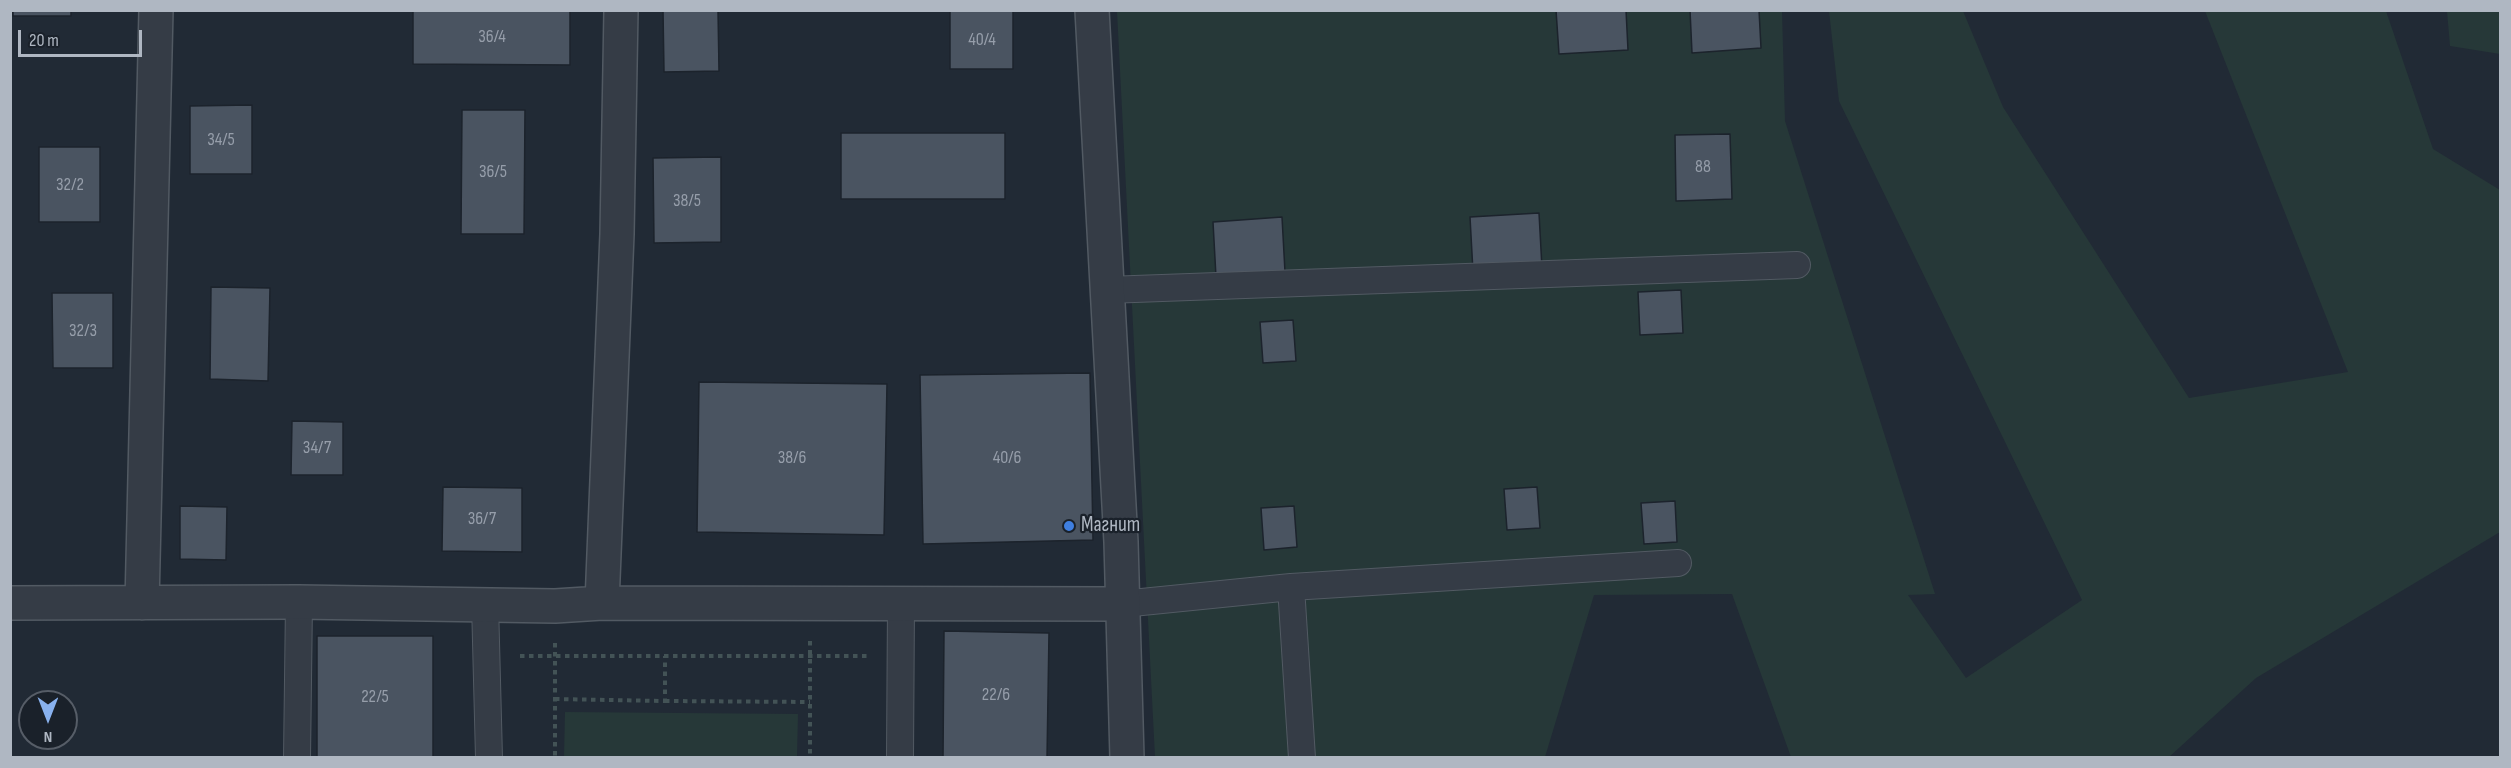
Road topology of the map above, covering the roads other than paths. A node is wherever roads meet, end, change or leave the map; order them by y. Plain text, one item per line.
1 (156, 10) edge
2 (621, 10) edge
3 (1092, 10) edge
4 (1797, 265) dead end
5 (1107, 290) junction
6 (1678, 563) dead end
7 (1291, 587) junction
8 (298, 602) junction
9 (10, 603) edge
10 (142, 603) junction
11 (485, 603) junction
12 (602, 603) junction
13 (901, 603) junction
14 (1122, 604) junction
15 (297, 758) edge
16 (489, 758) edge
17 (900, 758) edge
18 (1127, 758) edge
19 (1302, 758) edge

1 - 10 street
2 - 12 street
3 - 5 street
4 - 5 lane
5 - 14 street
6 - 7 lane
7 - 14 lane
7 - 19 lane
8 - 10 street
8 - 11 street
8 - 15 lane
9 - 10 street
11 - 12 street
11 - 16 lane
12 - 13 street
13 - 14 street
13 - 17 lane
14 - 18 street

